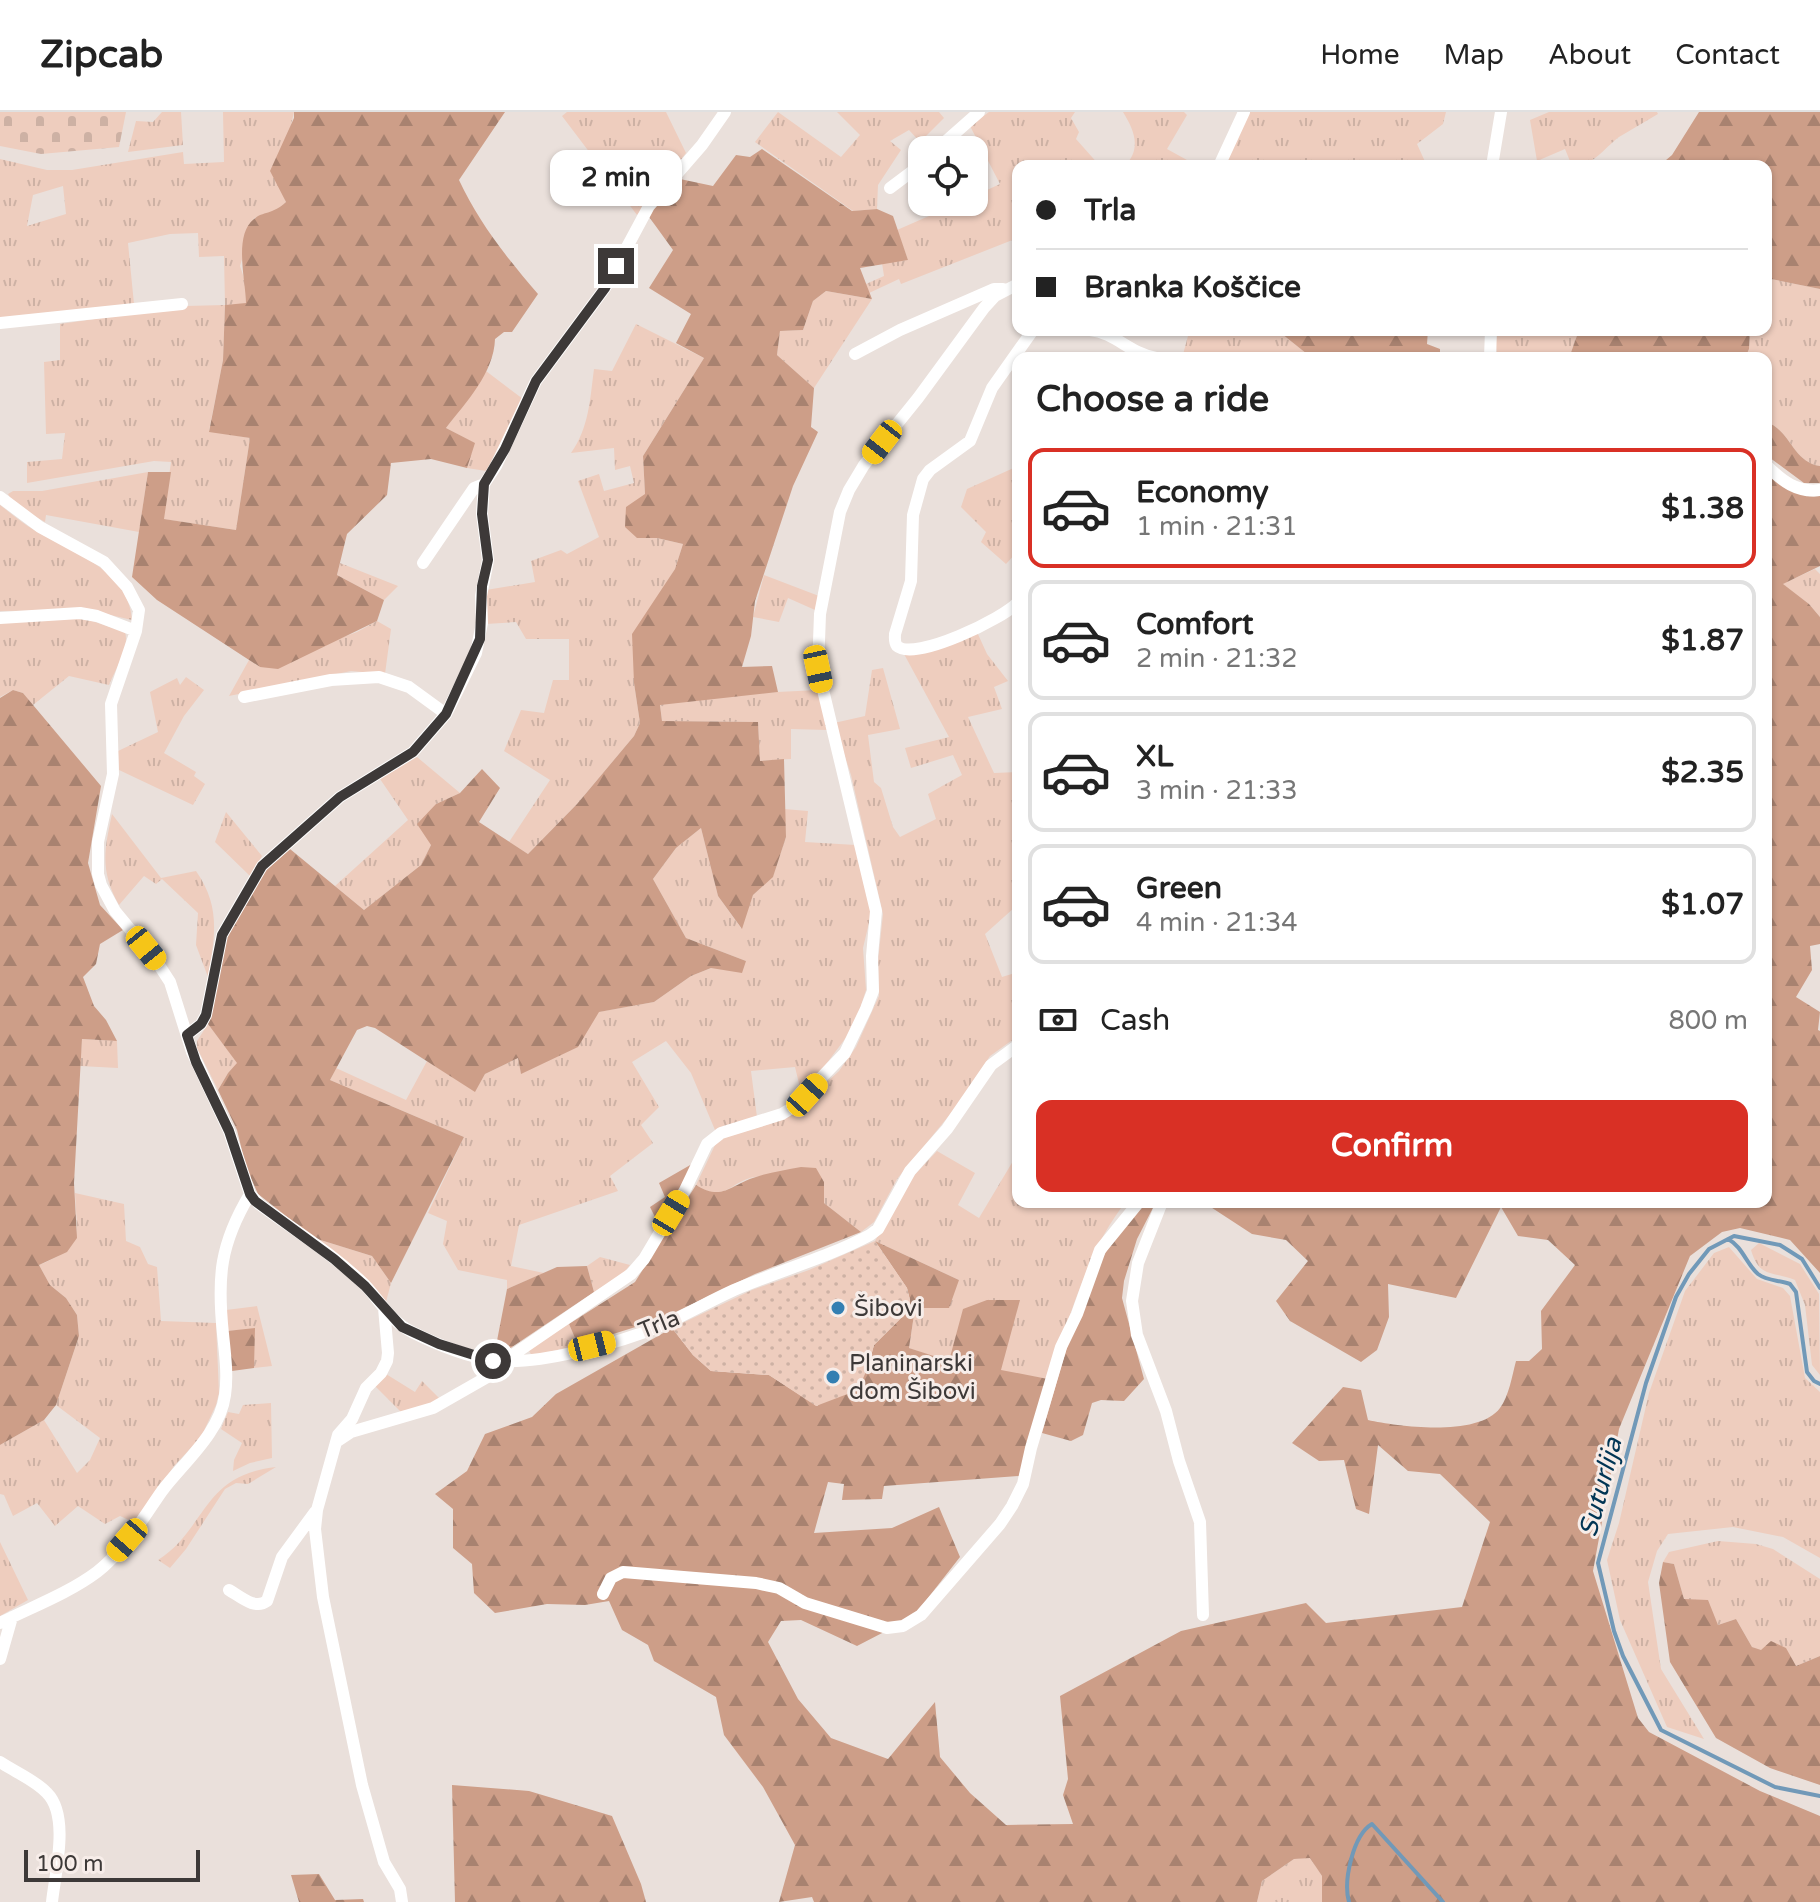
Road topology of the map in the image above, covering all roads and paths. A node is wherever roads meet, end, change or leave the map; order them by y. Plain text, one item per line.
1 (725, 112) edge
2 (979, 112) edge
3 (1244, 112) edge
4 (1501, 112) edge
5 (952, 136) edge
6 (1222, 160) edge
7 (1493, 160) edge
8 (908, 174) edge
9 (890, 188) dead end
10 (1012, 287) edge
11 (182, 304) dead end
12 (0, 323) edge
13 (1111, 336) edge
14 (1135, 352) edge
15 (855, 354) dead end
16 (1012, 360) edge
17 (1772, 470) edge
18 (484, 484) junction
19 (1820, 490) edge
20 (0, 497) edge
21 (423, 563) dead end
22 (1012, 610) edge
23 (0, 618) edge
24 (136, 631) junction
25 (244, 697) dead end
26 (446, 714) junction
27 (187, 1035) junction
28 (1012, 1049) edge
29 (250, 1194) junction
30 (1134, 1208) edge
31 (1160, 1208) edge
32 (384, 1308) junction
33 (504, 1361) junction
34 (336, 1442) junction
35 (317, 1510) junction
36 (229, 1590) dead end
37 (603, 1594) dead end
38 (1203, 1615) dead end
39 (6, 1620) edge
40 (0, 1659) edge
41 (0, 1762) edge
42 (52, 1902) edge
43 (402, 1902) edge

1 - 18 street
2 - 5 street
3 - 6 street
4 - 7 street
8 - 9 street
10 - 15 street
10 - 33 street
11 - 12 street
13 - 14 street
16 - 22 street
17 - 19 street
18 - 21 street
18 - 26 street
20 - 24 street
23 - 24 street
24 - 27 street
25 - 26 street
26 - 27 street
27 - 29 street
28 - 33 street, Trla
29 - 32 street, Trla
29 - 39 street
30 - 37 street
31 - 38 street
32 - 33 street, Trla
32 - 34 street
33 - 34 street
34 - 35 street
35 - 36 street
35 - 43 street
39 - 40 street
41 - 42 street

